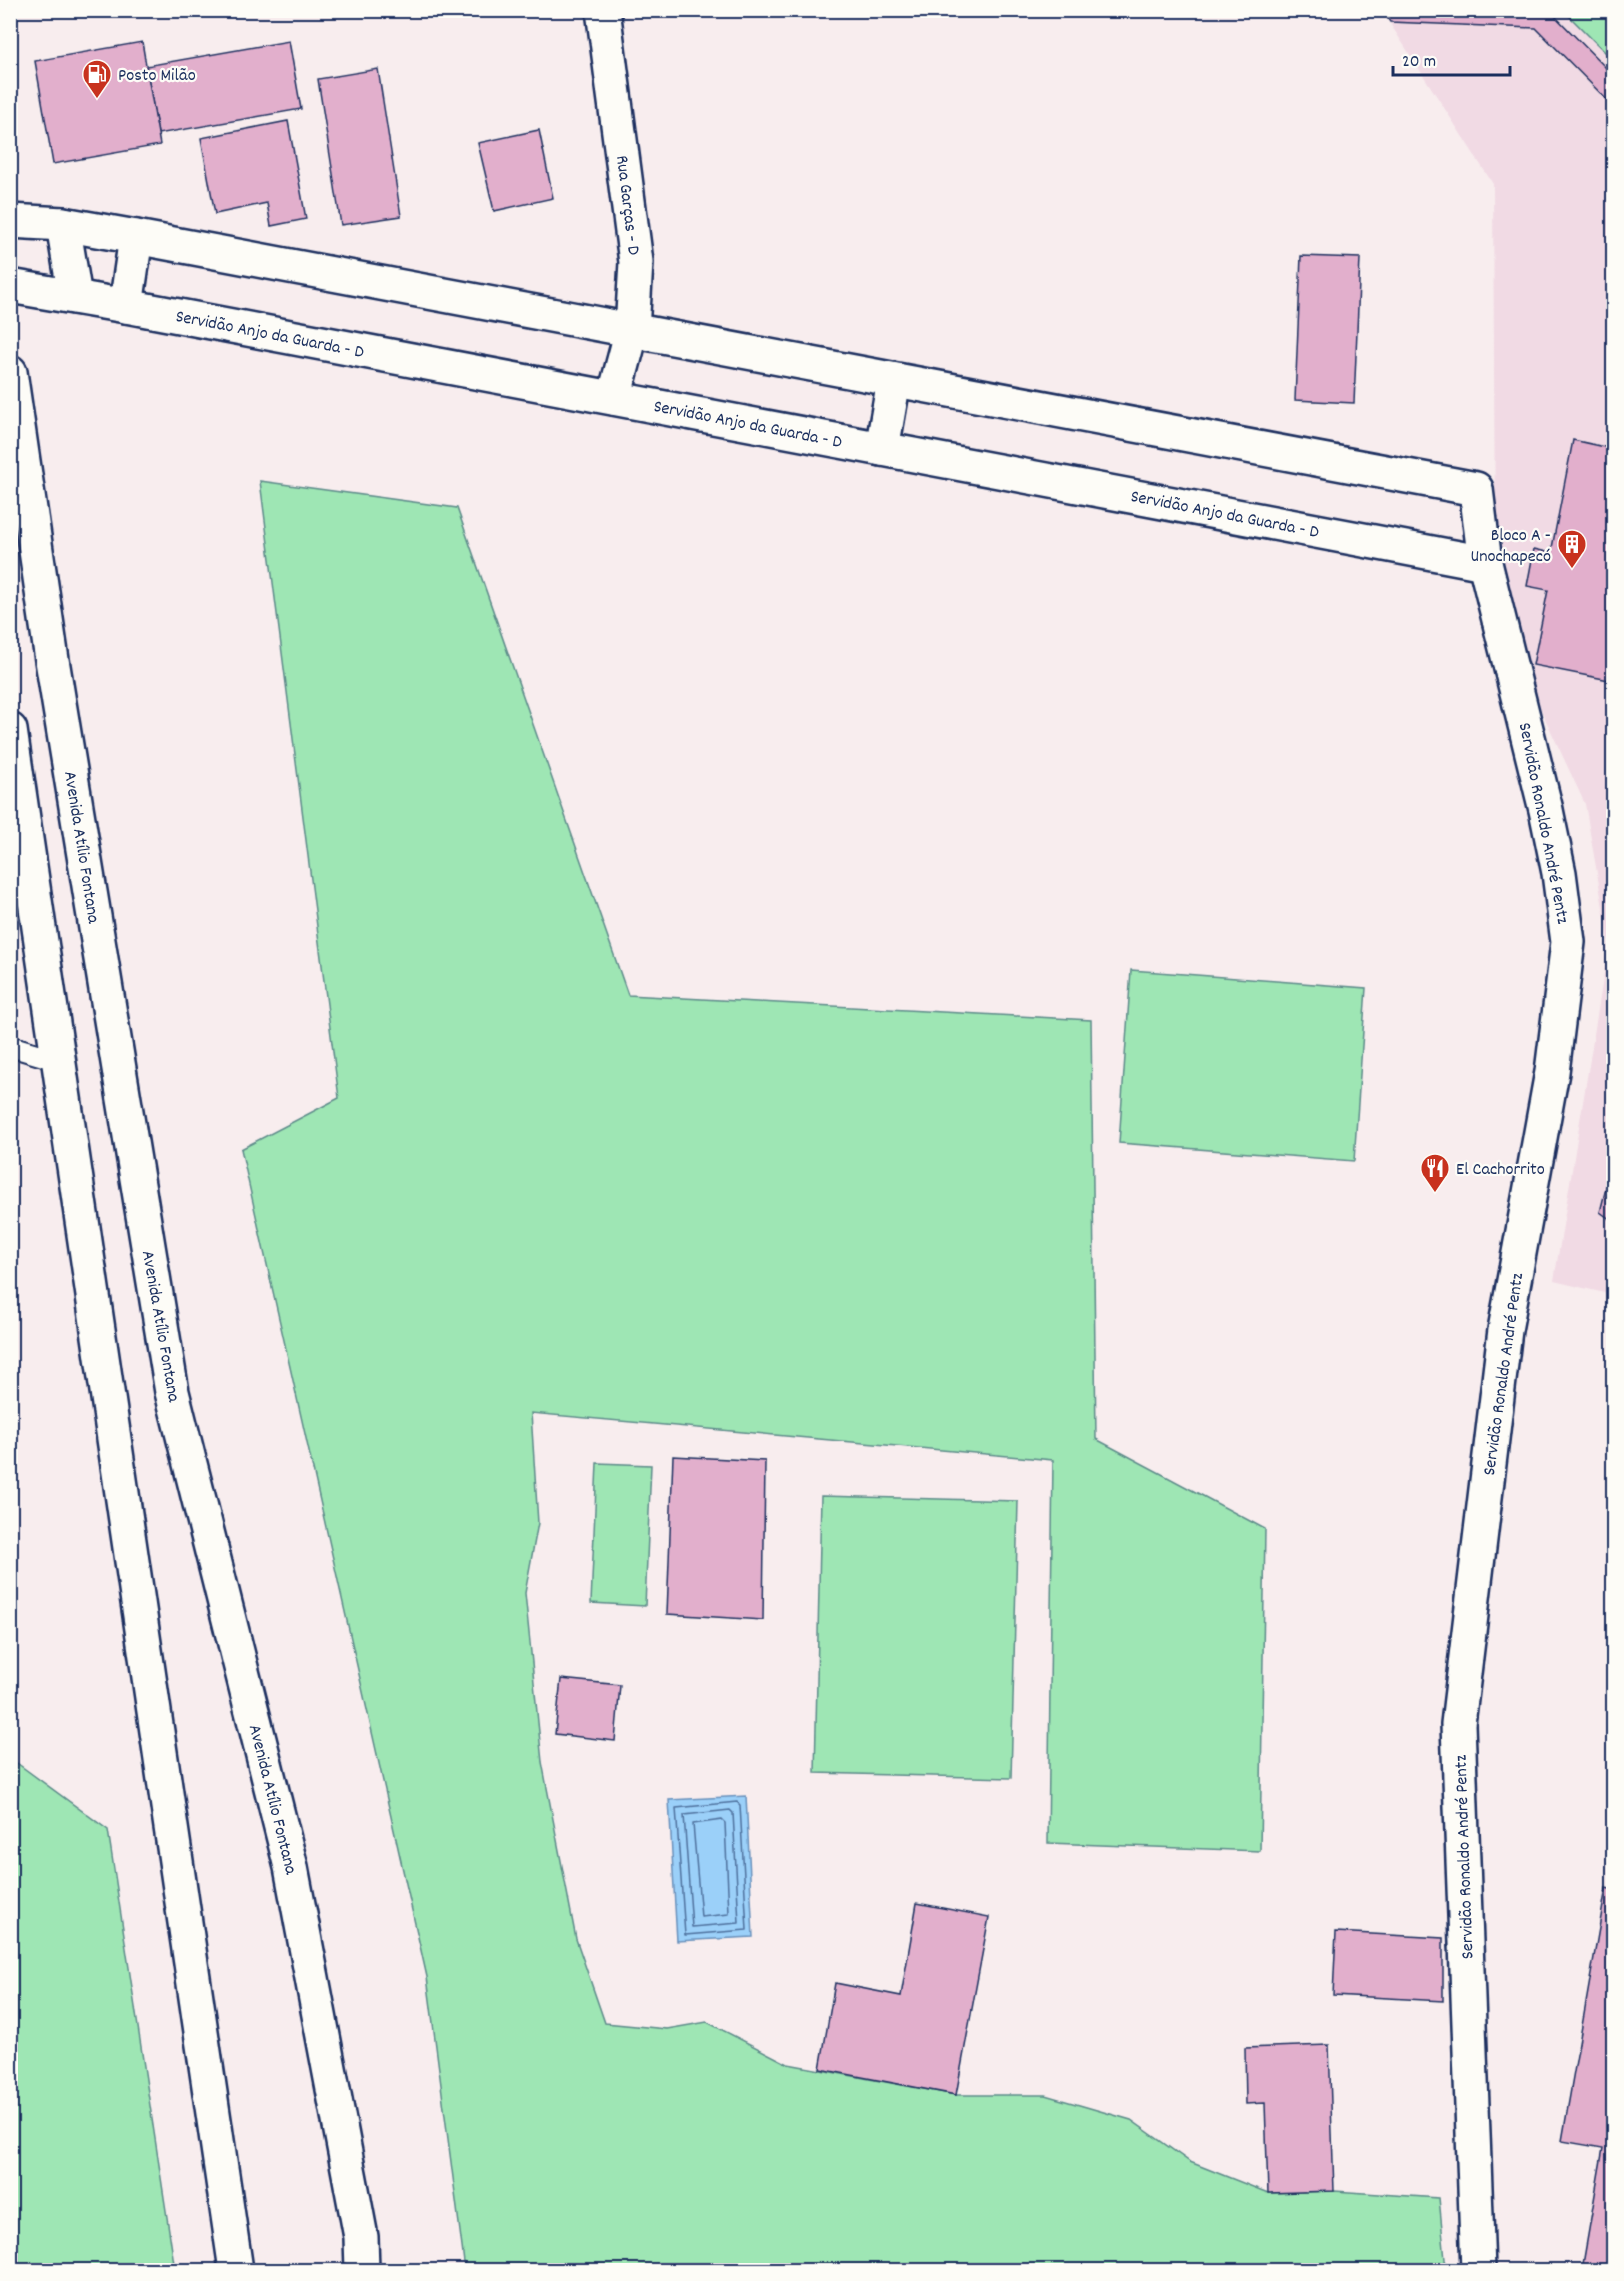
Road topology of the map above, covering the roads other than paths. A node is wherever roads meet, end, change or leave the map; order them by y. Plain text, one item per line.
1 (603, 10) edge
2 (10, 221) edge
3 (63, 224) junction
4 (136, 237) junction
5 (10, 286) edge
6 (75, 297) junction
7 (126, 306) junction
8 (632, 330) junction
9 (10, 372) edge
10 (894, 380) junction
11 (614, 398) junction
12 (882, 449) junction
13 (1485, 562) junction
14 (10, 730) edge
15 (10, 1046) edge
16 (60, 1061) junction
17 (236, 2271) edge
18 (362, 2271) edge
19 (1478, 2271) edge

1 - 8 street, Rua Garças - D
2 - 3 street
3 - 4 street
3 - 6 street
4 - 7 street
4 - 8 street
5 - 6 street, Servidão Anjo da Guarda - D
6 - 7 street, Servidão Anjo da Guarda - D
7 - 11 street, Servidão Anjo da Guarda - D
8 - 10 street
8 - 11 street, Rua Garças - D
9 - 18 street, Avenida Atílio Fontana
10 - 12 street
10 - 13 street, Servidão Ronaldo André Pentz
11 - 12 street, Servidão Anjo da Guarda - D
12 - 13 street, Servidão Anjo da Guarda - D
13 - 19 street, Servidão Ronaldo André Pentz
14 - 16 street
15 - 16 lane
16 - 17 street

